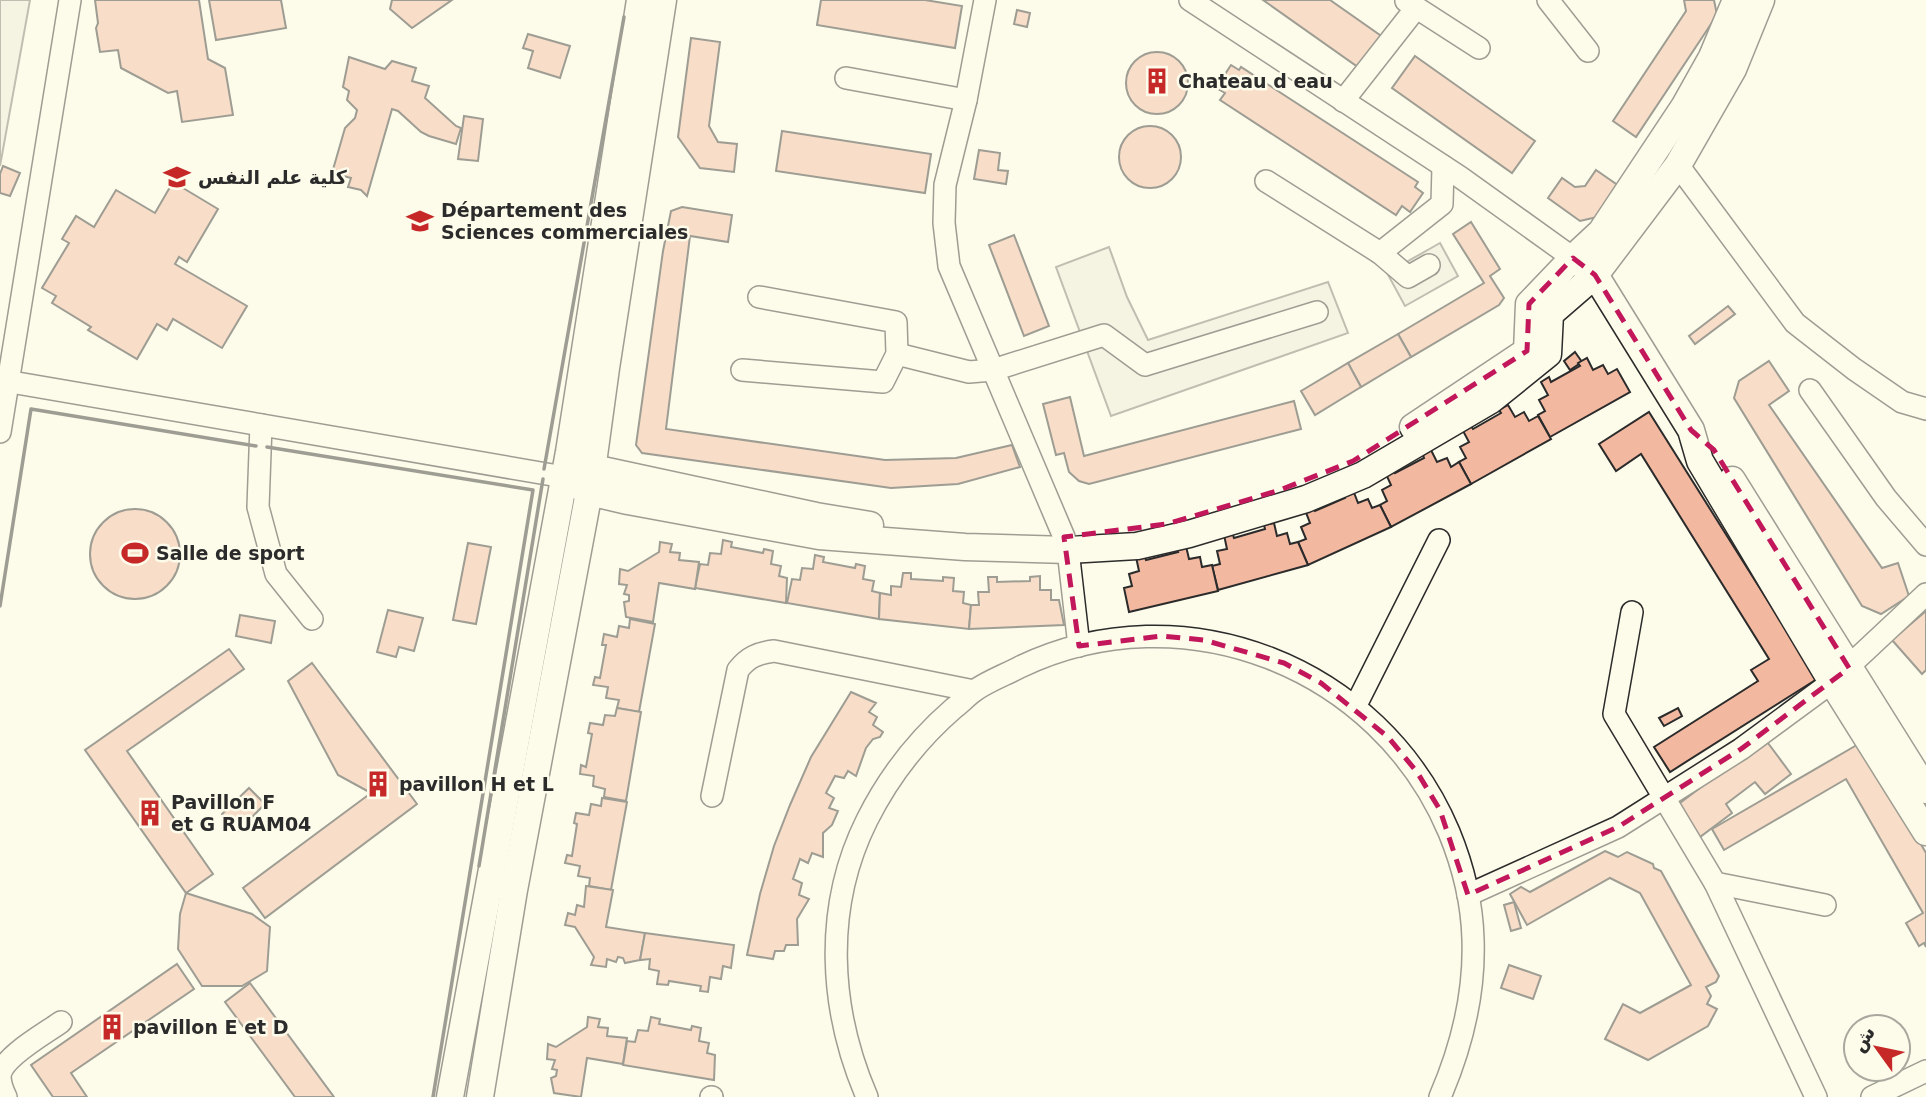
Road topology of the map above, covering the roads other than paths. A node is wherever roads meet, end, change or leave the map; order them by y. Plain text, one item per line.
1 (70, 0) edge
2 (640, 0) edge
3 (663, 0) edge
4 (985, 0) edge
5 (1190, 0) edge
6 (1549, 0) edge
7 (1736, 0) edge
8 (1761, 0) edge
9 (1410, 4) edge
10 (1479, 48) dead end
11 (1588, 51) dead end
12 (846, 78) dead end
13 (966, 100) junction
14 (1343, 101) junction
15 (1678, 165) junction
16 (1443, 166) junction
17 (1266, 181) dead end
18 (1380, 253) junction
19 (1573, 257) junction
20 (1429, 265) dead end
21 (1595, 275) junction
22 (759, 298) dead end
23 (1317, 312) dead end
24 (897, 354) junction
25 (742, 370) dead end
26 (993, 370) junction
27 (4, 381) edge
28 (1810, 390) dead end
29 (1926, 409) edge
30 (261, 425) junction
31 (0, 432) edge
32 (564, 477) junction
33 (591, 480) junction
34 (1439, 540) dead end
35 (1066, 543) junction
36 (1926, 545) edge
37 (1926, 594) edge
38 (1632, 612) dead end
39 (312, 619) dead end
40 (1079, 646) junction
41 (1840, 675) junction
42 (974, 691) junction
43 (1355, 706) junction
44 (1926, 790) edge
45 (712, 796) dead end
46 (1664, 797) junction
47 (1926, 832) edge
48 (1715, 883) junction
49 (1468, 895) junction
50 (1825, 905) dead end
51 (61, 1022) dead end
52 (1926, 1071) edge
53 (6, 1097) edge
54 (450, 1097) edge
55 (480, 1097) edge
56 (867, 1097) edge
57 (1440, 1097) edge
58 (1816, 1097) edge
59 (1872, 1097) edge

1 - 27 street
2 - 32 main road
3 - 33 main road
4 - 13 street
5 - 14 street
6 - 11 street
7 - 19 main road
8 - 15 main road
9 - 10 street
9 - 14 street
12 - 13 street
13 - 26 street
14 - 16 street
15 - 21 main road
15 - 29 street
16 - 18 street
16 - 19 street
17 - 18 street
18 - 20 street
19 - 21 main road
19 - 35 main road
21 - 35 main road
21 - 41 main road
22 - 24 street
23 - 26 street
24 - 25 street
24 - 26 street
26 - 35 street
27 - 30 street
27 - 31 street
28 - 36 street
30 - 32 street
30 - 39 street
32 - 33 main road
32 - 54 main road
33 - 35 main road
33 - 55 main road
34 - 43 street
35 - 40 street
37 - 41 street
38 - 46 street
40 - 42 street
40 - 43 street
41 - 44 main road
41 - 46 street
41 - 47 main road
42 - 45 street
42 - 56 street
43 - 49 street
46 - 48 street
46 - 49 street
48 - 50 street
48 - 58 street
49 - 57 street
51 - 53 street
52 - 59 street

